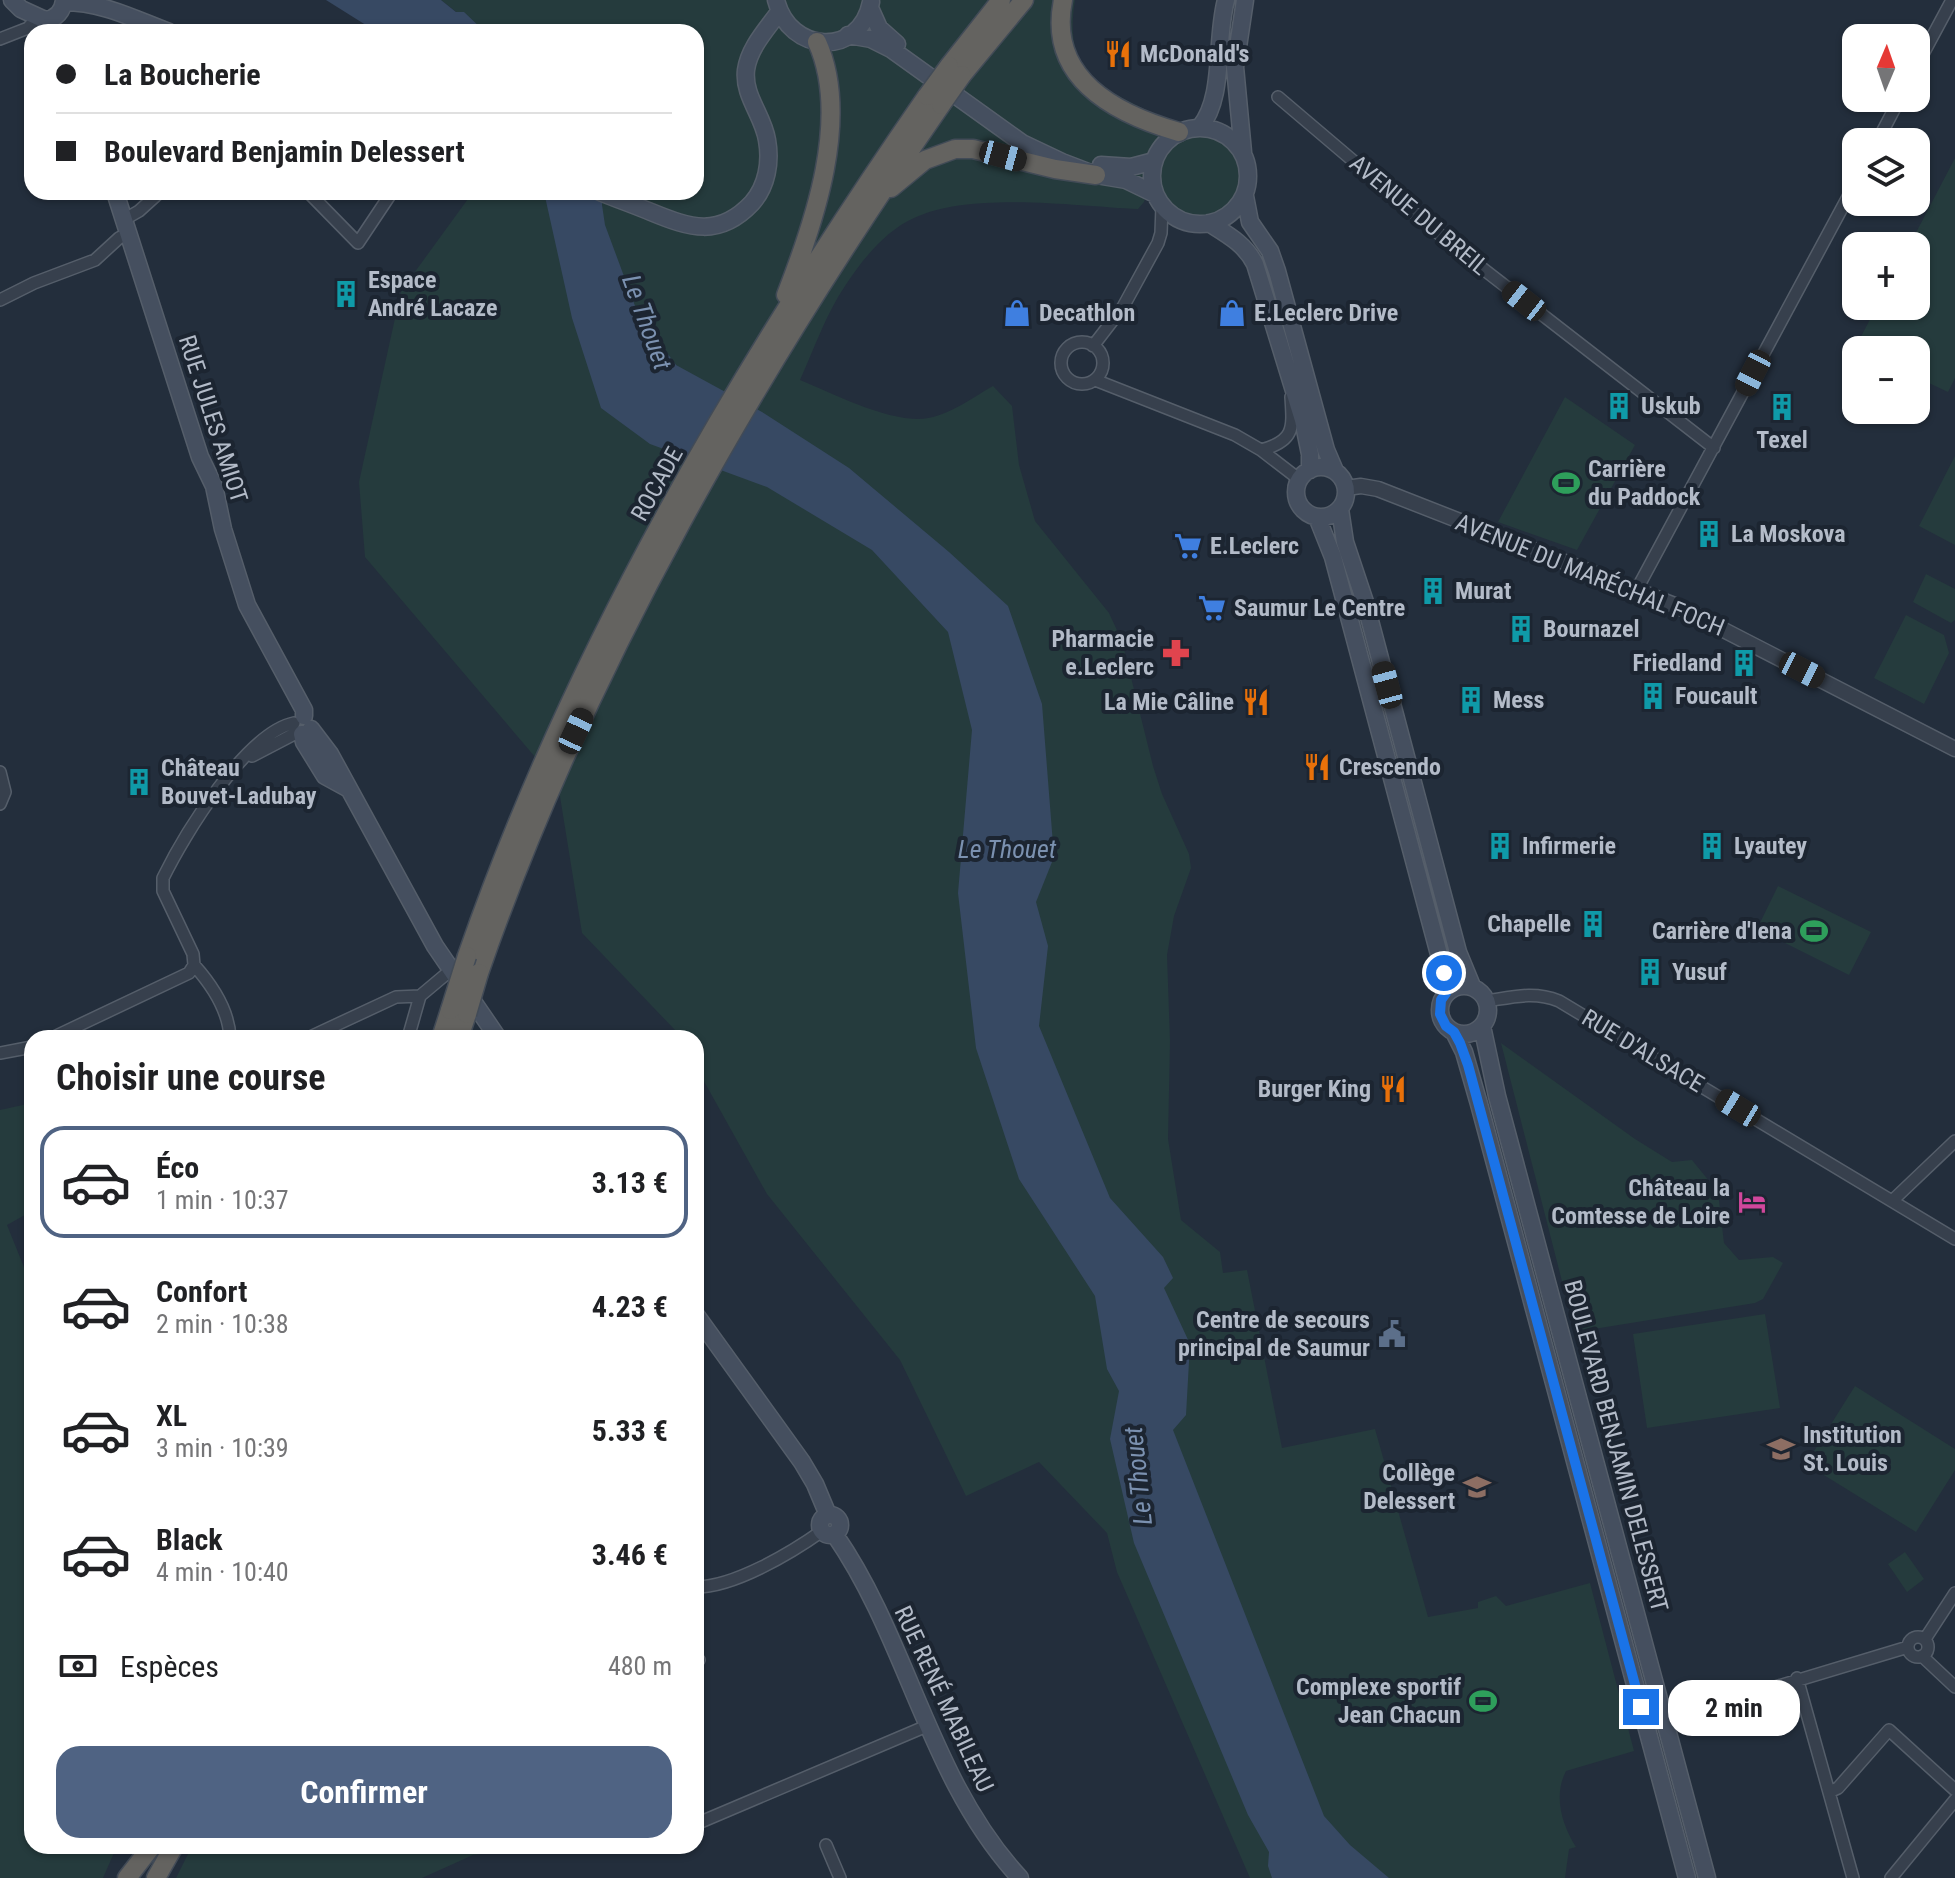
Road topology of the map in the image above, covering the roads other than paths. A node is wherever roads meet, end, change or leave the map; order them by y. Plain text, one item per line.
1 (12, 0) edge
2 (1001, 0) edge
3 (1024, 0) edge
4 (1063, 0) edge
5 (1226, 0) edge
6 (1245, 0) edge
7 (1952, 0) edge
8 (64, 1) edge
9 (870, 4) edge
10 (777, 6) edge
11 (48, 23) edge
12 (149, 24) edge
13 (24, 30) edge
14 (795, 33) junction
15 (848, 35) junction
16 (0, 39) edge
17 (1930, 41) edge
18 (817, 42) junction
19 (751, 54) junction
20 (956, 70) junction
21 (1278, 97) dead end
22 (934, 101) junction
23 (1200, 127) junction
24 (1179, 132) junction
25 (1243, 152) junction
26 (1154, 161) junction
27 (1096, 175) junction
28 (1245, 196) junction
29 (118, 200) edge
30 (151, 200) edge
31 (316, 200) edge
32 (387, 200) edge
33 (621, 200) edge
34 (1159, 200) junction
35 (873, 203) junction
36 (1842, 208) edge
37 (1209, 223) junction
38 (127, 226) junction
39 (0, 300) edge
40 (769, 338) junction
41 (1093, 346) junction
42 (765, 362) junction
43 (1290, 375) junction
44 (1095, 380) junction
45 (1714, 448) junction
46 (1261, 450) junction
47 (1335, 471) junction
48 (1305, 475) junction
49 (1346, 488) junction
50 (1340, 509) junction
51 (1317, 517) junction
52 (644, 577) junction
53 (1637, 589) junction
54 (302, 727) junction
55 (1955, 749) edge
56 (0, 772) edge
57 (0, 804) edge
58 (194, 965) junction
59 (451, 970) junction
60 (1472, 986) junction
61 (1446, 993) junction
62 (420, 996) junction
63 (1487, 1001) junction
64 (458, 1012) junction
65 (1482, 1026) junction
66 (69, 1030) edge
67 (230, 1030) edge
68 (325, 1030) edge
69 (410, 1030) edge
70 (446, 1030) edge
71 (459, 1030) edge
72 (492, 1030) edge
73 (1454, 1032) junction
74 (24, 1048) edge
75 (0, 1053) edge
76 (1955, 1141) edge
77 (1892, 1201) junction
78 (1955, 1239) edge
79 (704, 1326) edge
80 (828, 1527) junction
81 (704, 1586) edge
82 (1955, 1593) edge
83 (1925, 1639) junction
84 (1908, 1647) junction
85 (1922, 1656) junction
86 (1797, 1678) junction
87 (1955, 1687) edge
88 (1664, 1721) junction
89 (929, 1725) junction
90 (1646, 1726) junction
91 (1955, 1790) edge
92 (1829, 1792) junction
93 (1955, 1800) edge
94 (704, 1821) edge
95 (826, 1845) dead end
96 (146, 1854) edge
97 (148, 1854) edge
98 (170, 1854) edge
99 (127, 1878) edge
100 (136, 1878) edge
101 (156, 1878) edge
102 (840, 1878) edge
103 (1020, 1878) edge
104 (1687, 1878) edge
105 (1707, 1878) edge
106 (1853, 1878) edge
107 (1891, 1878) edge

1 - 11 main road
2 - 20 highway, ROCADE
3 - 20 highway
4 - 24 highway
5 - 23 main road
6 - 25 main road
7 - 17 street
8 - 11 main road
8 - 12 main road
9 - 15 main road
9 - 26 main road
10 - 14 main road
10 - 19 main road
13 - 16 street
14 - 18 main road
14 - 19 main road
15 - 18 main road
15 - 27 main road
18 - 40 highway
19 - 33 main road
20 - 22 highway, ROCADE, bridge
21 - 45 street, AVENUE DU BREIL
22 - 35 highway
22 - 40 highway, ROCADE
23 - 24 main road
23 - 25 main road
24 - 26 main road
25 - 28 main road
26 - 34 main road
27 - 34 main road
27 - 35 highway
28 - 37 main road
28 - 47 main road
29 - 38 main road, RUE JULES AMIOT
30 - 38 street
31 - 32 street
34 - 37 main road
34 - 41 street
35 - 42 highway
36 - 45 street
37 - 43 main road
38 - 39 street
38 - 54 main road, RUE JULES AMIOT
40 - 42 highway, ROCADE
41 - 44 street
41 - 44 street
42 - 52 highway, ROCADE
43 - 46 street
43 - 48 main road
44 - 46 street
45 - 53 street
46 - 48 street
47 - 48 main road
47 - 49 main road
48 - 51 main road
49 - 50 main road
49 - 53 street, AVENUE DU MARÉCHAL FOCH
50 - 51 main road
50 - 60 main road
51 - 61 main road
52 - 64 highway, bridge
52 - 64 highway, ROCADE, bridge
53 - 55 street, AVENUE DU MARÉCHAL FOCH
54 - 58 street
54 - 59 main road, RUE JULES AMIOT
56 - 57 street
58 - 66 street
58 - 67 street
59 - 62 street
59 - 72 main road, RUE JULES AMIOT
60 - 61 main road
60 - 63 main road
61 - 73 main road
62 - 68 street
62 - 69 street
63 - 65 main road
63 - 77 street, RUE D'ALSACE
64 - 70 highway, ROCADE
64 - 71 highway
65 - 73 main road
65 - 88 main road, BOULEVARD BENJAMIN DELESSERT
73 - 90 main road, BOULEVARD BENJAMIN DELESSERT
74 - 75 street
76 - 77 street
77 - 78 street, RUE D'ALSACE
79 - 80 main road, RUE RENÉ MABILEAU
80 - 81 street
80 - 89 main road, RUE RENÉ MABILEAU
82 - 83 street
83 - 84 street
83 - 85 street
84 - 85 street
84 - 86 street
85 - 87 street
86 - 88 street
86 - 92 street
88 - 90 street
88 - 105 main road, BOULEVARD BENJAMIN DELESSERT
89 - 94 street
89 - 103 main road, RUE RENÉ MABILEAU
90 - 104 main road, BOULEVARD BENJAMIN DELESSERT
91 - 92 street
92 - 106 street
93 - 107 street
95 - 102 street
96 - 99 highway
97 - 100 highway
98 - 101 highway

